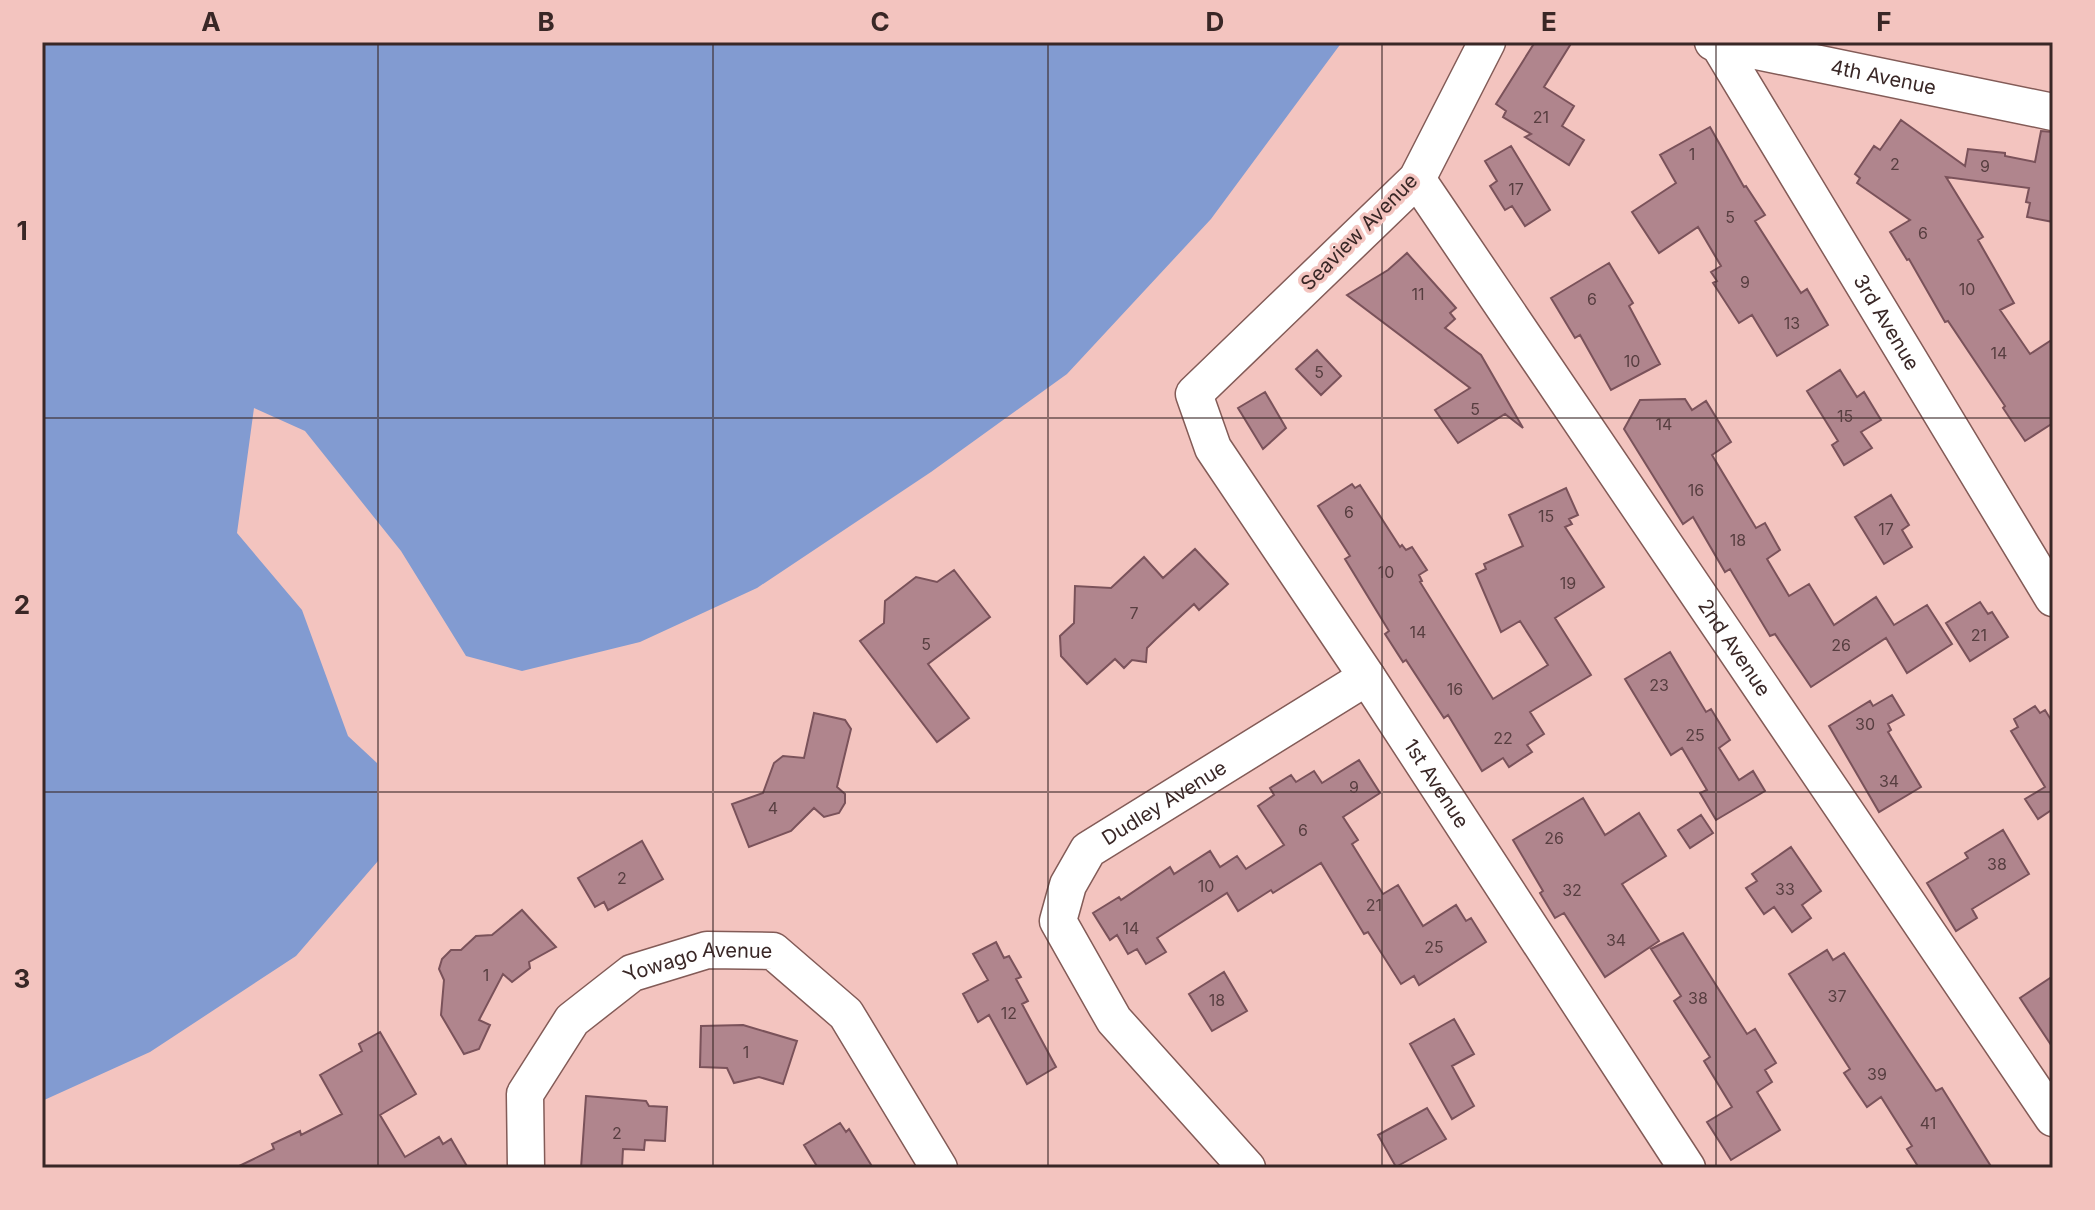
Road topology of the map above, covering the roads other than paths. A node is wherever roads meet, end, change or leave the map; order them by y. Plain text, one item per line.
1 (1487, 42) edge
2 (1716, 44) edge
3 (2053, 112) edge
4 (1417, 179) junction
5 (1194, 394) joint
6 (2053, 598) edge
7 (1367, 677) junction
8 (2053, 1118) edge
9 (526, 1168) edge
10 (939, 1168) edge
11 (1247, 1168) edge
12 (1687, 1168) edge

1 - 4 street, Seaview Avenue
2 - 3 street, 4th Avenue
2 - 6 street, 3rd Avenue
4 - 5 street, Seaview Avenue
4 - 8 street, 2nd Avenue
5 - 7 street, 1st Avenue
7 - 11 street, Dudley Avenue
7 - 12 street, 1st Avenue
9 - 10 street, Yowago Avenue

